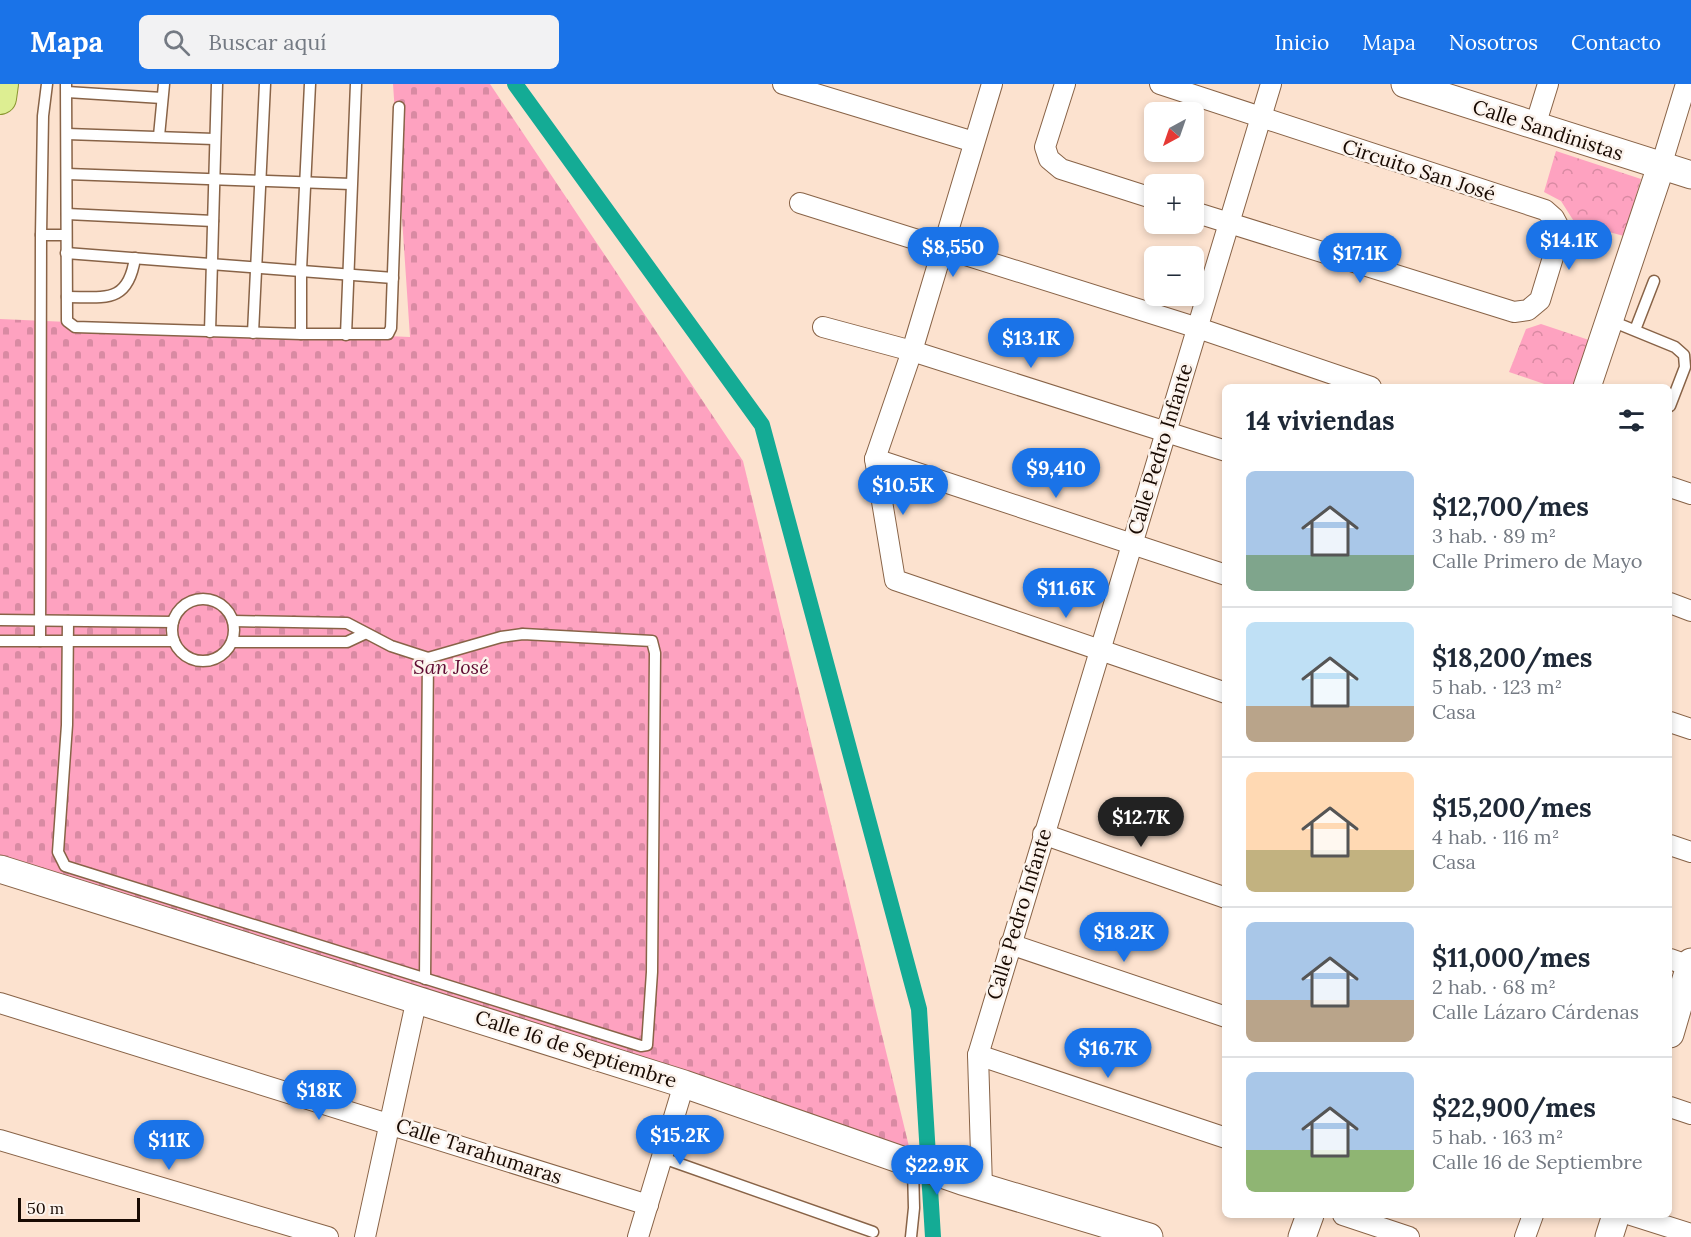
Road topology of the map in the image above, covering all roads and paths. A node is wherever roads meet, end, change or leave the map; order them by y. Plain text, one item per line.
1 (2, 84) edge
2 (47, 84) edge
3 (164, 84) edge
4 (217, 84) edge
5 (266, 84) edge
6 (310, 84) edge
7 (356, 84) edge
8 (783, 84) edge
9 (992, 84) edge
10 (1065, 84) edge
11 (1160, 84) edge
12 (1271, 84) edge
13 (1408, 84) edge
14 (1548, 84) edge
15 (1686, 84) edge
16 (67, 88) edge
17 (0, 98) edge
18 (162, 98) junction
19 (399, 107) dead end
20 (1261, 118) junction
21 (1534, 126) junction
22 (67, 134) junction
23 (159, 136) junction
24 (214, 139) junction
25 (974, 142) junction
26 (1661, 166) junction
27 (67, 174) junction
28 (1691, 175) edge
29 (214, 178) junction
30 (261, 180) junction
31 (305, 183) junction
32 (351, 184) junction
33 (1144, 195) edge
34 (800, 203) dead end
35 (67, 214) junction
36 (1204, 215) edge
37 (213, 221) junction
38 (1229, 223) junction
39 (41, 235) junction
40 (66, 235) junction
41 (943, 247) junction
42 (66, 253) junction
43 (135, 258) junction
44 (212, 262) junction
45 (256, 266) junction
46 (301, 270) junction
47 (347, 274) junction
48 (393, 278) junction
49 (1654, 281) dead end
50 (67, 297) junction
51 (1609, 320) junction
52 (823, 327) dead end
53 (1198, 328) junction
54 (1635, 330) junction
55 (210, 332) junction
56 (253, 333) junction
57 (301, 334) junction
58 (346, 335) junction
59 (912, 351) junction
60 (1362, 384) edge
61 (1588, 384) edge
62 (1672, 401) edge
63 (1166, 431) junction
64 (1222, 450) edge
65 (875, 459) junction
66 (1672, 488) edge
67 (1691, 494) edge
68 (1131, 544) junction
69 (1222, 574) edge
70 (1672, 604) edge
71 (1691, 610) edge
72 (0, 620) edge
73 (40, 620) junction
74 (68, 621) junction
75 (233, 621) junction
76 (173, 622) junction
77 (364, 634) junction
78 (68, 640) junction
79 (0, 641) edge
80 (40, 641) junction
81 (174, 641) junction
82 (232, 642) junction
83 (1098, 650) junction
84 (428, 658) junction
85 (1222, 692) edge
86 (1672, 723) edge
87 (1691, 729) edge
88 (1043, 834) junction
89 (1672, 846) edge
90 (1691, 852) edge
91 (0, 869) edge
92 (1222, 897) edge
93 (1010, 944) junction
94 (1685, 973) edge
95 (421, 988) junction
96 (0, 1003) edge
97 (1222, 1016) edge
98 (1672, 1026) edge
99 (978, 1055) junction
100 (684, 1083) junction
101 (1672, 1108) edge
102 (1691, 1114) edge
103 (389, 1123) junction
104 (1222, 1137) edge
105 (0, 1140) edge
106 (663, 1158) junction
107 (920, 1166) junction
108 (972, 1184) junction
109 (648, 1205) junction
110 (1309, 1218) edge
111 (1352, 1218) edge
112 (1532, 1218) edge
113 (1615, 1218) edge
114 (1640, 1218) edge
115 (873, 1232) dead end
116 (1691, 1234) edge
117 (328, 1237) edge
118 (365, 1237) edge
119 (638, 1237) edge
120 (911, 1237) edge
121 (1149, 1237) edge
122 (1302, 1237) edge
123 (1409, 1237) edge
124 (1525, 1237) edge
125 (1609, 1237) edge

1 - 17 main road
2 - 39 lane
3 - 18 lane
4 - 24 lane
5 - 30 lane
6 - 31 lane
7 - 32 lane
8 - 25 street
9 - 25 street
10 - 33 street
11 - 20 street, Circuito San José
12 - 20 street, Calle Pedro Infante
13 - 21 main road, Calle Sandinistas
14 - 21 street
15 - 26 street
16 - 18 lane
16 - 22 lane
18 - 23 lane
19 - 48 lane
20 - 38 street, Calle Pedro Infante
20 - 38 street, Circuito San José
21 - 26 main road, Calle Sandinistas
22 - 23 lane
22 - 27 lane
23 - 24 lane
24 - 29 lane
25 - 41 street
26 - 28 main road, Calle Sandinistas
26 - 51 main road
27 - 29 lane
27 - 35 lane
29 - 30 lane
29 - 37 lane
30 - 31 lane
30 - 45 lane
31 - 32 lane
31 - 46 lane
32 - 47 lane
34 - 41 street
35 - 37 lane
35 - 40 lane
36 - 38 street, Circuito San José
37 - 44 lane
38 - 53 street, Calle Pedro Infante
39 - 40 lane
39 - 73 lane
40 - 42 lane
41 - 53 street
41 - 59 street
42 - 43 lane
42 - 50 lane
43 - 44 lane
43 - 50 lane
44 - 45 lane
44 - 55 lane
45 - 46 lane
45 - 56 lane
46 - 47 lane
46 - 57 lane
47 - 48 lane
47 - 58 lane
48 - 58 lane
49 - 54 lane
50 - 55 lane
51 - 54 lane
51 - 61 main road
52 - 59 street
53 - 60 street
53 - 63 street, Calle Pedro Infante
54 - 62 lane
55 - 56 lane
56 - 57 lane
57 - 58 lane
59 - 63 street
59 - 65 street
63 - 64 street
63 - 68 street, Calle Pedro Infante
65 - 68 street
65 - 83 street
66 - 67 street
68 - 69 street
68 - 83 street, Calle Pedro Infante
70 - 71 street
72 - 73 lane
73 - 74 lane
73 - 80 lane
74 - 76 lane
74 - 78 lane
75 - 76 lane
75 - 77 lane
75 - 82 lane
76 - 81 lane
77 - 82 lane
77 - 84 lane
78 - 80 lane
78 - 81 lane
78 - 95 lane
79 - 80 lane
81 - 82 lane
83 - 85 street
83 - 88 street, Calle Pedro Infante
84 - 95 lane
84 - 95 lane
86 - 87 street
88 - 92 street
88 - 93 street, Calle Pedro Infante
89 - 90 street
91 - 95 main road, Calle 16 de Septiembre
93 - 97 street
93 - 99 street, Calle Pedro Infante
94 - 98 main road
95 - 100 main road, Calle 16 de Septiembre
95 - 103 street
96 - 103 street, Calle Tarahumaras
99 - 104 street
99 - 108 street, Calle Pedro Infante
100 - 106 street
100 - 107 main road, Calle 16 de Septiembre
101 - 102 street
103 - 109 street, Calle Tarahumaras
103 - 118 street
105 - 117 street
106 - 109 street
106 - 115 lane
107 - 108 main road, Calle 16 de Septiembre
107 - 120 lane
108 - 121 main road, Calle 16 de Septiembre
109 - 119 street
110 - 122 main road
111 - 123 street
112 - 124 street
113 - 125 main road
114 - 116 street

